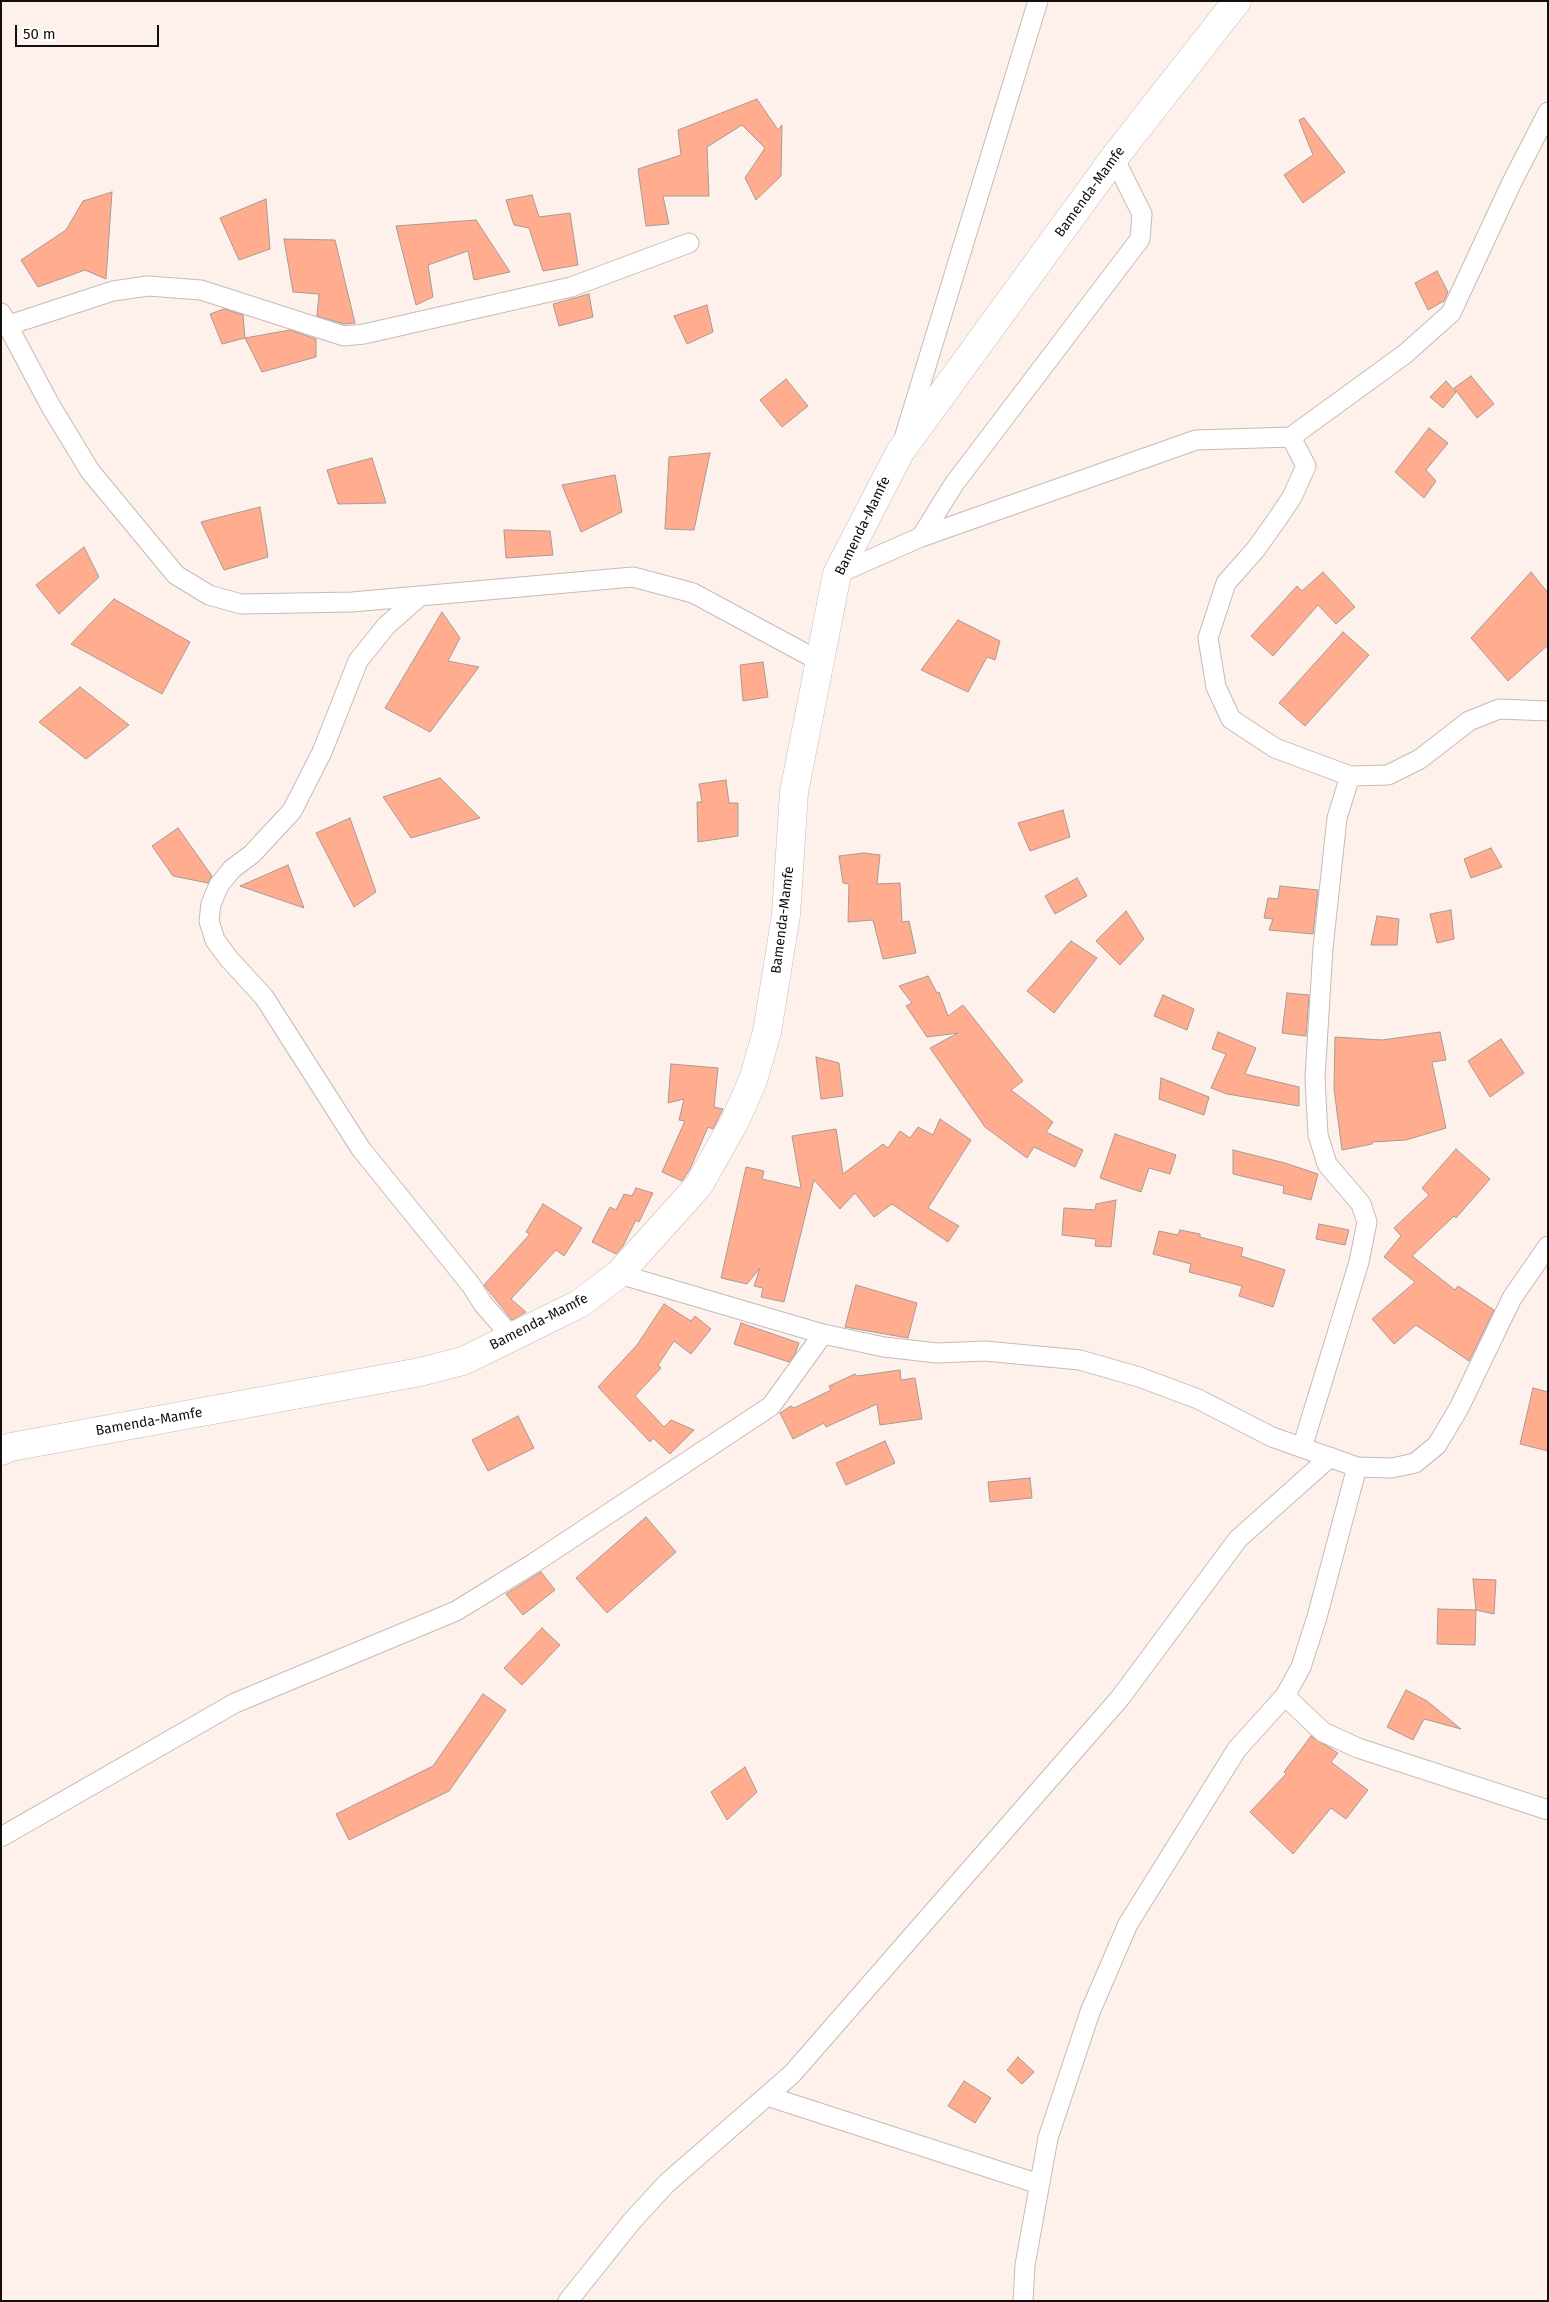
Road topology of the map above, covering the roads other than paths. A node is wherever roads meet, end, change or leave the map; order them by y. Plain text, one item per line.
1 (1038, 1) edge
2 (1237, 1) edge
3 (1548, 112) edge
4 (1114, 158) junction
5 (688, 243) dead end
6 (5, 319) edge
7 (1291, 437) junction
8 (900, 452) junction
9 (921, 537) junction
10 (837, 574) junction
11 (420, 596) junction
12 (820, 662) junction
13 (1548, 711) edge
14 (1350, 776) junction
15 (1548, 1246) edge
16 (619, 1274) junction
17 (823, 1334) junction
18 (511, 1336) junction
19 (1302, 1448) junction
20 (1, 1451) edge
21 (1330, 1457) junction
22 (1358, 1467) junction
23 (1285, 1696) junction
24 (1548, 1810) edge
25 (1, 1837) edge
26 (767, 2096) junction
27 (1039, 2184) junction
28 (568, 2301) edge
29 (1023, 2301) edge

1 - 8 street
2 - 4 highway, Bamenda-Mamfe
3 - 7 street
4 - 8 highway, Bamenda-Mamfe
4 - 9 street
5 - 6 street
6 - 11 street
7 - 9 street
7 - 14 street
8 - 10 highway, Bamenda-Mamfe
9 - 10 street
10 - 12 highway, Bamenda-Mamfe
11 - 12 street
11 - 18 street
12 - 16 highway, Bamenda-Mamfe
13 - 14 street
14 - 19 street
15 - 22 street
16 - 17 street
16 - 18 highway, Bamenda-Mamfe
17 - 19 street
17 - 25 street
18 - 20 highway, Bamenda-Mamfe
19 - 21 street
21 - 22 street
21 - 26 street
22 - 23 street
23 - 24 street
23 - 27 street
26 - 27 street
26 - 28 street
27 - 29 street

